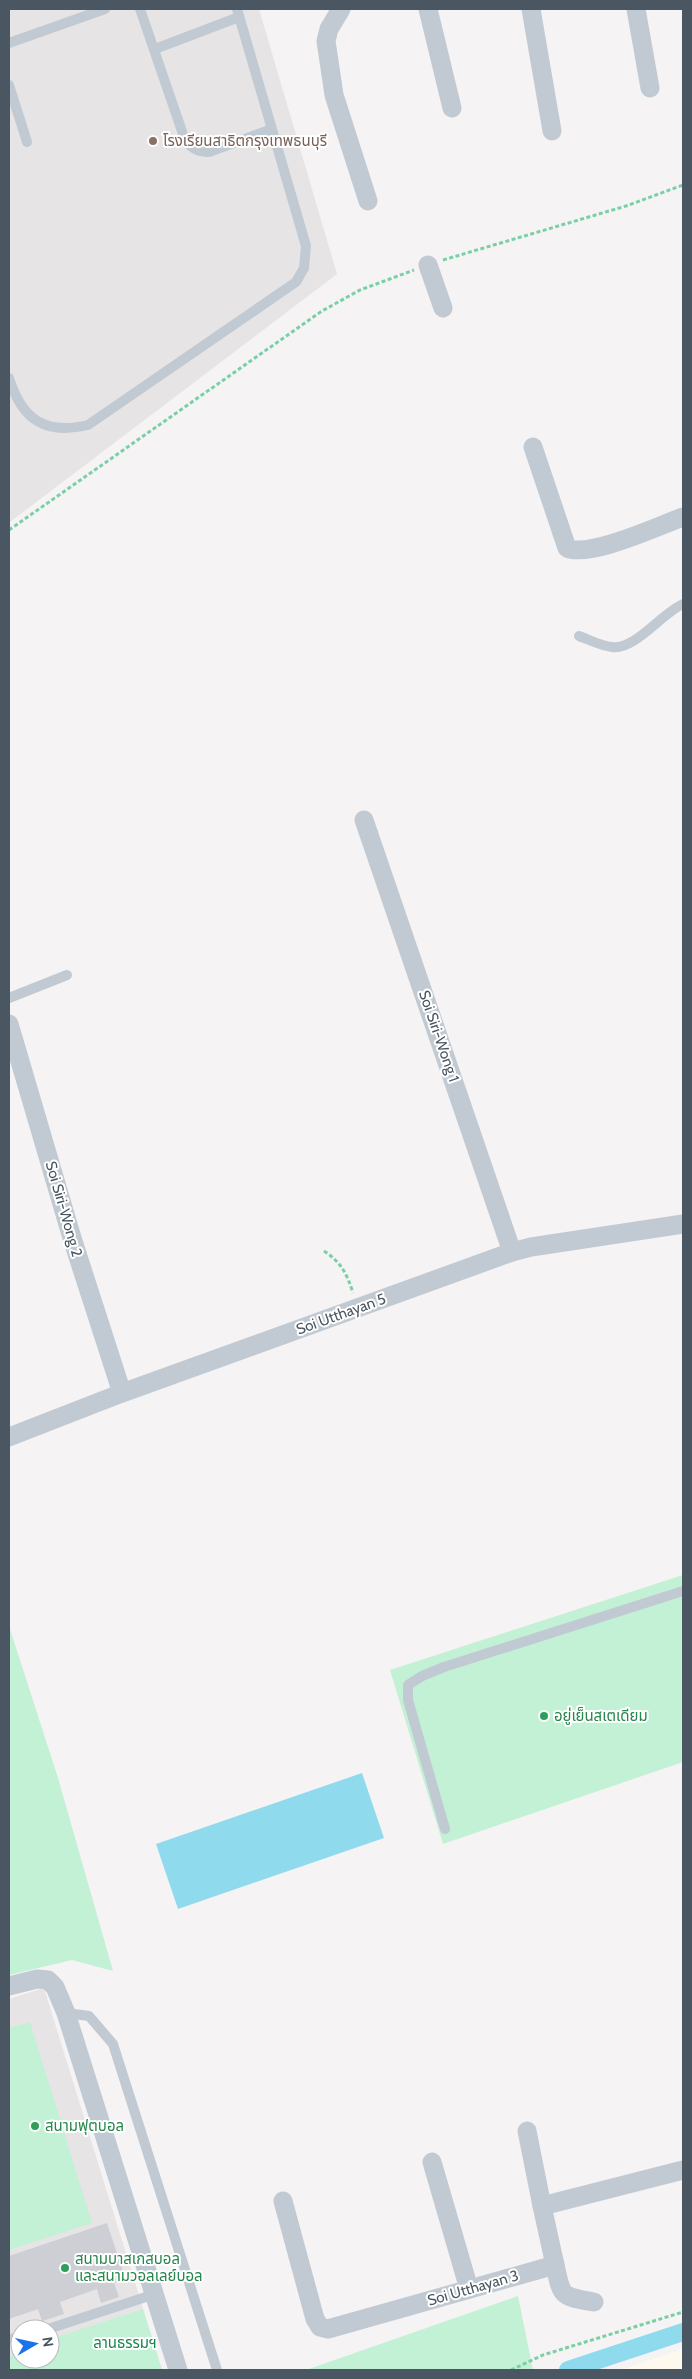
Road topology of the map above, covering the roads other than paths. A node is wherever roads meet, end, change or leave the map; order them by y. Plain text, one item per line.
1 (105, 9) edge
2 (140, 9) edge
3 (341, 9) edge
4 (428, 9) edge
5 (531, 9) edge
6 (636, 9) edge
7 (238, 13) edge
8 (9, 43) edge
9 (155, 49) junction
10 (9, 85) edge
11 (650, 88) dead end
12 (452, 108) dead end
13 (272, 129) junction
14 (552, 131) dead end
15 (27, 142) dead end
16 (368, 201) dead end
17 (428, 265) road end
18 (443, 308) dead end
19 (9, 378) edge
20 (533, 447) dead end
21 (683, 516) edge
22 (683, 604) edge
23 (579, 636) dead end
24 (364, 820) dead end
25 (67, 976) dead end
26 (9, 998) edge
27 (10, 1035) edge
28 (683, 1224) edge
29 (512, 1252) junction
30 (122, 1393) junction
31 (9, 1437) edge
32 (683, 1591) edge
33 (445, 1829) dead end
34 (9, 1986) edge
35 (66, 2013) junction
36 (527, 2131) dead end
37 (432, 2162) dead end
38 (683, 2170) edge
39 (283, 2201) dead end
40 (542, 2206) junction
41 (555, 2265) junction
42 (469, 2289) junction
43 (155, 2294) junction
44 (594, 2302) dead end
45 (60, 2325) edge
46 (178, 2370) edge
47 (217, 2370) edge

1 - 8 lane
2 - 9 lane
3 - 16 street
4 - 12 street
5 - 14 street
6 - 11 street
7 - 9 lane
7 - 13 lane
9 - 13 lane
10 - 15 lane
13 - 19 lane
17 - 18 street
20 - 21 street
22 - 23 lane
24 - 29 street, Soi Siri-Wong 1
25 - 26 lane
27 - 30 street, Soi Siri-Wong 2
28 - 29 street, Soi Utthayan 5
29 - 30 street, Soi Utthayan 5
30 - 31 street, Soi Utthayan 5
32 - 33 lane
34 - 35 street
35 - 43 street
35 - 47 lane
36 - 40 street
37 - 42 street
38 - 40 street
39 - 42 street, Soi Utthayan 3
40 - 41 street
41 - 42 street, Soi Utthayan 3
41 - 44 street
43 - 45 lane
43 - 46 street

